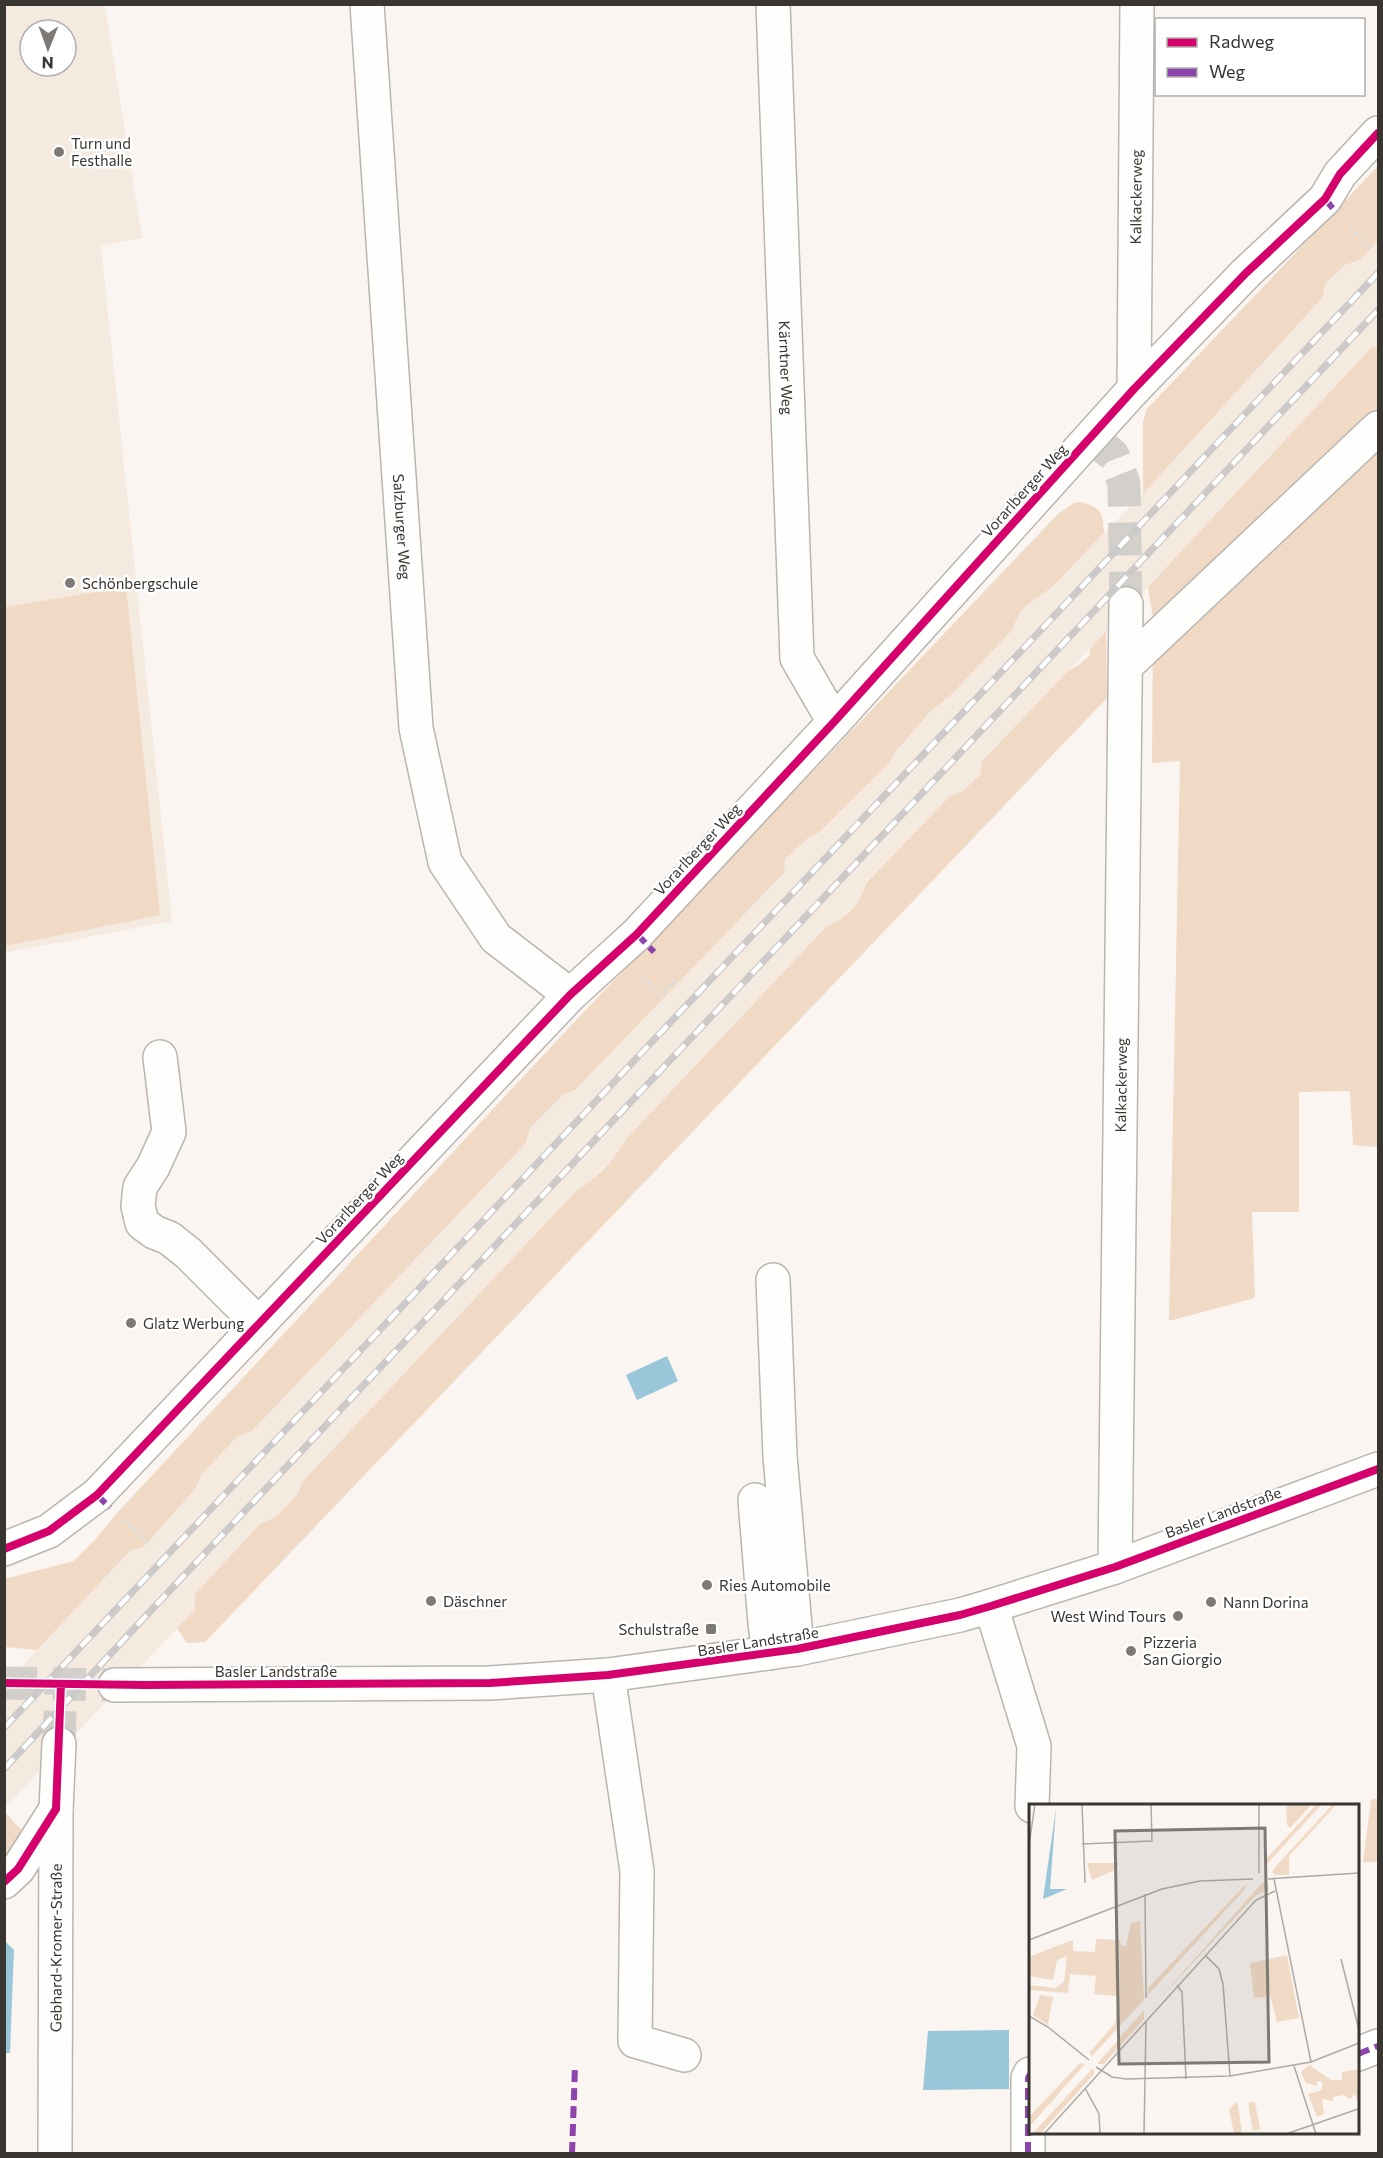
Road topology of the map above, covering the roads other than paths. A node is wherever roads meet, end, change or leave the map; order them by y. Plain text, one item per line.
1 (367, 4) edge
2 (773, 4) edge
3 (1137, 4) edge
4 (1378, 133) edge
5 (1134, 389) junction
6 (1378, 428) edge
7 (1126, 604) tunnel mouth
8 (1126, 666) junction
9 (834, 722) junction
10 (570, 995) junction
11 (160, 1057) dead end
12 (774, 1280) dead end
13 (259, 1324) junction
14 (1378, 1469) edge
15 (755, 1500) dead end
16 (4, 1549) edge
17 (1115, 1567) junction
18 (991, 1606) junction
19 (783, 1651) junction
20 (608, 1675) junction
21 (115, 1685) tunnel mouth
22 (59, 1743) tunnel mouth
23 (1032, 1804) edge
24 (56, 1809) junction
25 (4, 1882) edge
26 (1378, 2046) edge
27 (1359, 2054) edge
28 (684, 2055) dead end
29 (1029, 2076) edge
30 (55, 2154) edge
31 (1028, 2154) edge

1 - 10 street, Salzburger Weg
2 - 9 street, Kärntner Weg
3 - 5 street, Kalkackerweg
4 - 5 street, Vorarlberger Weg
5 - 9 street, Vorarlberger Weg
6 - 8 street
7 - 8 street, Kalkackerweg
8 - 17 street, Kalkackerweg
9 - 10 street, Vorarlberger Weg
10 - 13 street, Vorarlberger Weg
11 - 13 street
12 - 19 street
13 - 16 street, Vorarlberger Weg
14 - 17 street, Basler Landstraße
15 - 19 street
17 - 18 street, Basler Landstraße
18 - 19 street, Basler Landstraße
18 - 23 street
19 - 20 street, Basler Landstraße
20 - 21 street, Basler Landstraße
20 - 28 street
22 - 24 street, Gebhard-Kromer-Straße
24 - 25 street
24 - 30 street, Gebhard-Kromer-Straße
26 - 27 street
29 - 31 street

